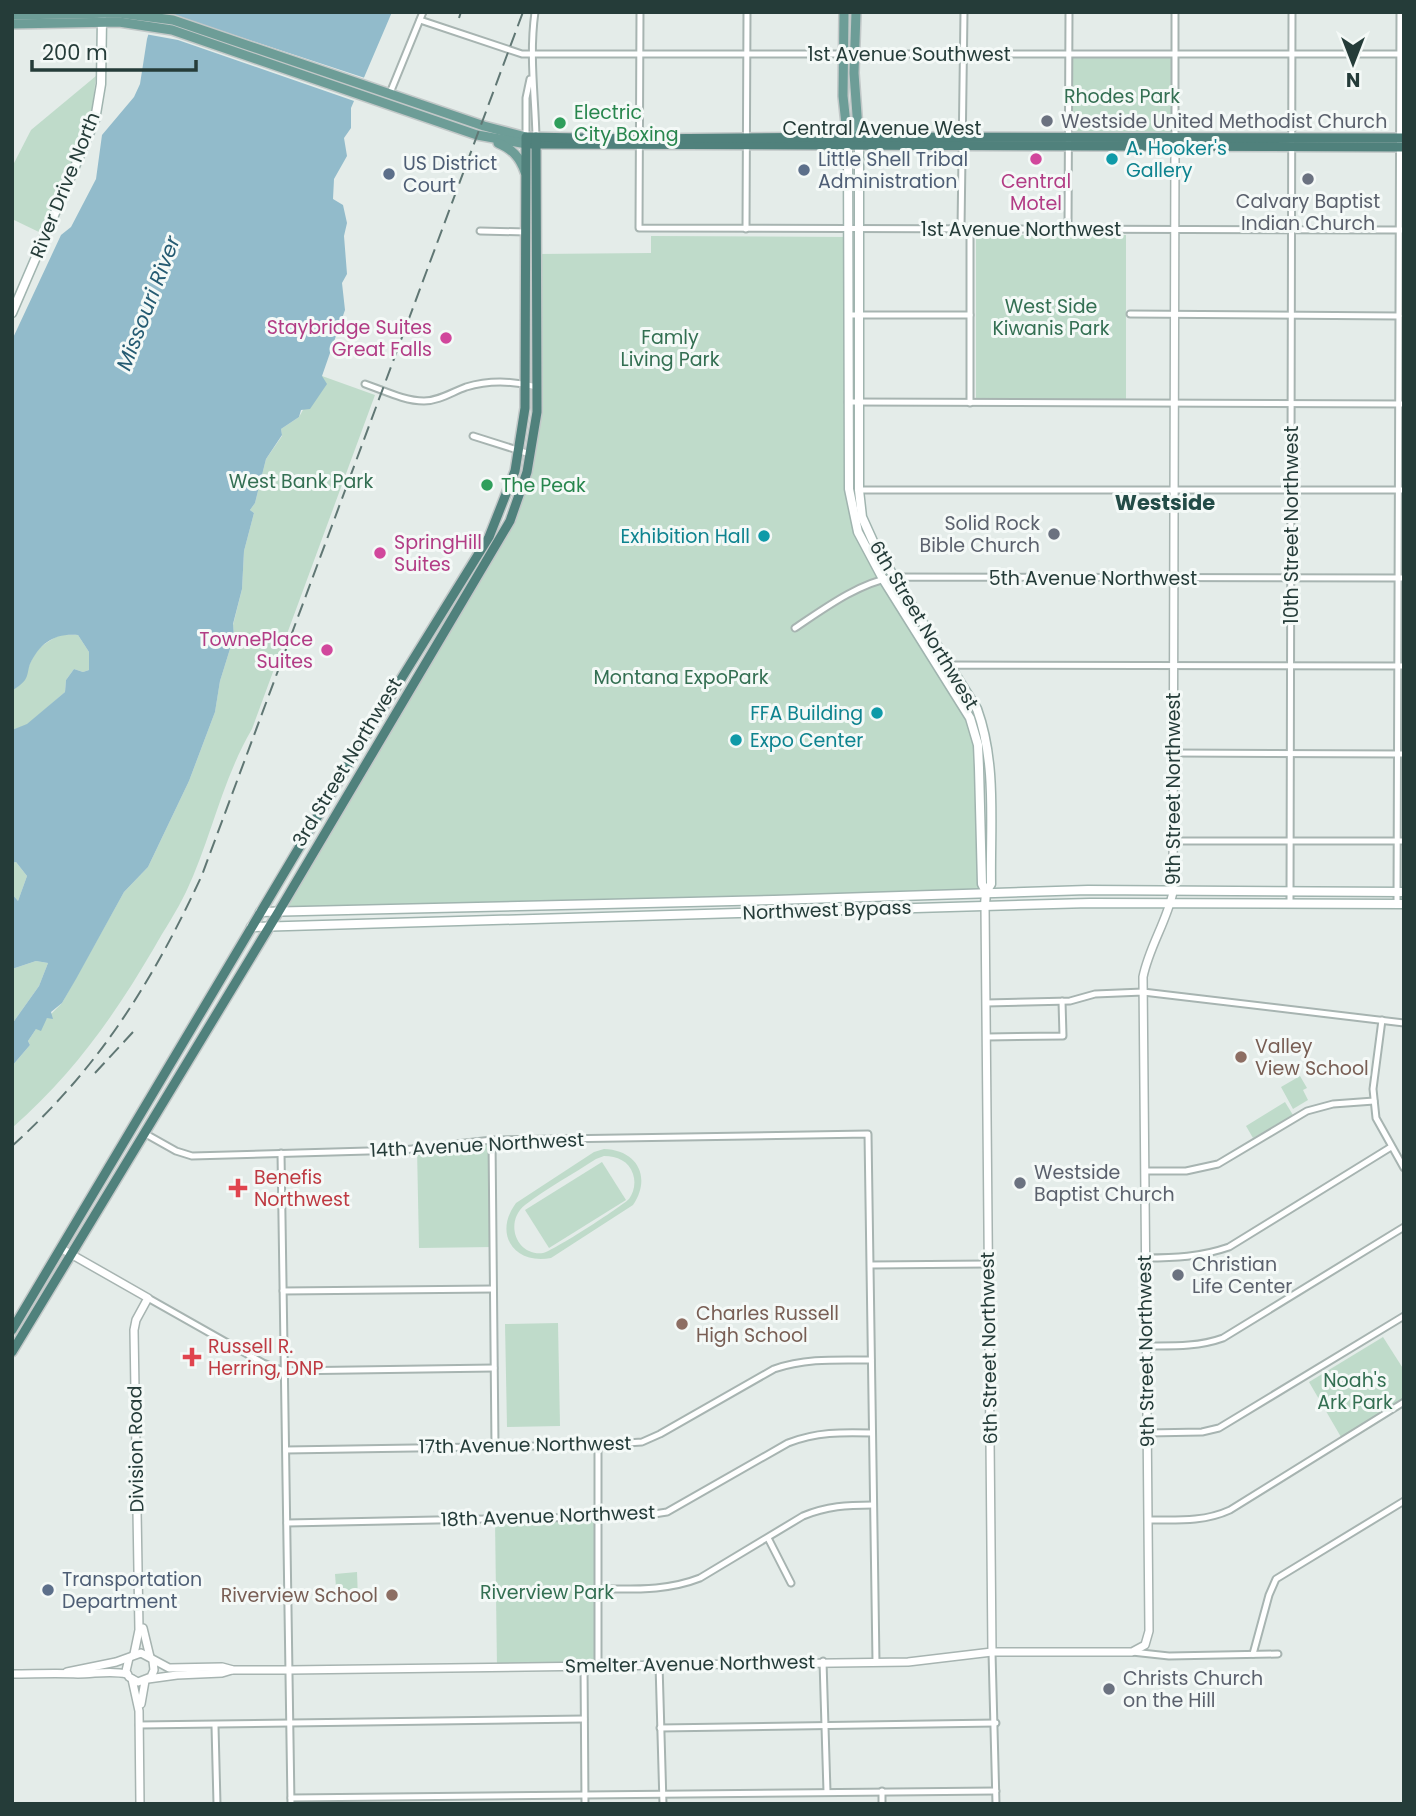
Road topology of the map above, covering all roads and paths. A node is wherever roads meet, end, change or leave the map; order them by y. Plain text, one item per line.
1 (423, 12) edge
2 (535, 12) edge
3 (640, 12) edge
4 (747, 12) edge
5 (844, 12) edge
6 (856, 12) edge
7 (964, 12) edge
8 (1069, 12) edge
9 (1175, 12) edge
10 (1292, 12) edge
11 (1400, 12) edge
12 (12, 15) edge
13 (102, 16) edge
14 (119, 18) edge
15 (420, 20) junction
16 (12, 24) edge
17 (531, 54) junction
18 (640, 54) junction
19 (747, 54) junction
20 (844, 54) junction
21 (855, 54) junction
22 (964, 54) junction
23 (1069, 54) junction
24 (1292, 54) junction
25 (1402, 54) edge
26 (1175, 55) junction
27 (531, 76) junction
28 (390, 93) junction
29 (490, 139) junction
30 (531, 141) junction
31 (848, 141) junction
32 (859, 141) junction
33 (963, 141) junction
34 (640, 142) junction
35 (746, 142) junction
36 (1069, 142) junction
37 (1175, 142) junction
38 (1292, 142) junction
39 (1401, 143) edge
40 (526, 173) junction
41 (746, 229) junction
42 (853, 229) junction
43 (961, 229) junction
44 (970, 229) junction
45 (1068, 229) junction
46 (1175, 229) junction
47 (1292, 230) junction
48 (1401, 230) edge
49 (480, 231) dead end
50 (525, 232) junction
51 (537, 232) junction
52 (12, 313) edge
53 (1130, 314) dead end
54 (1174, 314) junction
55 (854, 315) junction
56 (970, 315) junction
57 (1291, 315) junction
58 (1399, 316) junction
59 (365, 384) dead end
60 (525, 384) junction
61 (537, 387) junction
62 (848, 402) junction
63 (859, 402) junction
64 (970, 403) junction
65 (1174, 403) junction
66 (1291, 404) junction
67 (1401, 404) edge
68 (473, 436) dead end
69 (520, 451) junction
70 (531, 455) junction
71 (849, 489) junction
72 (859, 489) junction
73 (1174, 490) junction
74 (1291, 490) junction
75 (1401, 490) edge
76 (893, 577) junction
77 (1174, 578) junction
78 (1291, 578) junction
79 (1401, 578) edge
80 (883, 579) junction
81 (795, 628) dead end
82 (944, 666) junction
83 (1174, 666) junction
84 (1291, 666) junction
85 (1401, 666) edge
86 (1291, 752) junction
87 (1174, 753) junction
88 (1401, 754) edge
89 (1291, 840) junction
90 (1173, 841) junction
91 (1400, 841) edge
92 (1290, 891) junction
93 (986, 892) junction
94 (1173, 892) junction
95 (1400, 892) edge
96 (1171, 904) junction
97 (1290, 904) junction
98 (1400, 904) edge
99 (985, 905) junction
100 (279, 911) junction
101 (260, 912) junction
102 (251, 927) junction
103 (269, 927) junction
104 (1143, 992) junction
105 (1062, 1001) junction
106 (986, 1003) junction
107 (1382, 1020) junction
108 (1404, 1023) edge
109 (987, 1037) junction
110 (1374, 1101) junction
111 (135, 1127) junction
112 (144, 1133) junction
113 (492, 1140) junction
114 (1391, 1147) junction
115 (281, 1153) junction
116 (1404, 1168) edge
117 (1145, 1171) junction
118 (1404, 1227) edge
119 (62, 1249) junction
120 (72, 1254) junction
121 (1145, 1258) junction
122 (988, 1264) junction
123 (871, 1265) junction
124 (493, 1289) junction
125 (284, 1291) junction
126 (148, 1297) junction
127 (1404, 1316) edge
128 (12, 1330) edge
129 (1147, 1346) junction
130 (12, 1352) edge
131 (871, 1360) junction
132 (494, 1368) junction
133 (284, 1371) junction
134 (1404, 1402) edge
135 (872, 1433) junction
136 (1148, 1433) junction
137 (598, 1445) junction
138 (495, 1446) junction
139 (286, 1450) junction
140 (1404, 1501) edge
141 (873, 1505) junction
142 (598, 1518) junction
143 (1149, 1520) junction
144 (287, 1522) junction
145 (768, 1538) junction
146 (791, 1583) dead end
147 (599, 1589) junction
148 (138, 1602) junction
149 (1145, 1645) joint
150 (992, 1652) junction
151 (1132, 1652) junction
152 (1253, 1654) junction
153 (1278, 1654) dead end
154 (132, 1656) junction
155 (152, 1659) junction
156 (823, 1661) junction
157 (876, 1662) junction
158 (659, 1664) junction
159 (584, 1665) junction
160 (598, 1665) junction
161 (233, 1670) junction
162 (289, 1670) junction
163 (67, 1672) junction
164 (12, 1674) edge
165 (129, 1677) junction
166 (147, 1680) junction
167 (139, 1711) junction
168 (584, 1719) junction
169 (291, 1723) junction
170 (996, 1723) junction
171 (139, 1725) junction
172 (215, 1726) junction
173 (825, 1726) junction
174 (660, 1728) junction
175 (882, 1791) junction
176 (996, 1791) junction
177 (827, 1792) junction
178 (663, 1793) junction
179 (584, 1794) junction
180 (291, 1801) edge
181 (140, 1804) edge
182 (217, 1804) edge
183 (585, 1804) edge
184 (663, 1804) edge
185 (882, 1804) edge
186 (996, 1804) edge

1 - 15 street
2 - 17 street
3 - 18 street
4 - 19 street
5 - 20 main road
6 - 21 main road
7 - 22 street
8 - 23 street
9 - 26 street
10 - 24 street, 10th Street Northwest
11 - 25 street
12 - 13 main road
13 - 14 main road
13 - 16 main road
13 - 52 main road, River Drive North
14 - 28 main road, Central Avenue West
14 - 29 main road, Central Avenue West
15 - 17 street, 1st Avenue Southwest
15 - 28 street
17 - 18 street, 1st Avenue Southwest
17 - 27 street
18 - 19 street, 1st Avenue Southwest
18 - 34 street
19 - 20 street, 1st Avenue Southwest
19 - 35 street
20 - 21 street, 1st Avenue Southwest
20 - 31 main road
21 - 22 street, 1st Avenue Southwest
21 - 32 main road
22 - 23 street, 1st Avenue Southwest
22 - 33 street
23 - 26 street, 1st Avenue Southwest
23 - 36 street
24 - 25 street, 1st Avenue Southwest
24 - 26 street, 1st Avenue Southwest
24 - 38 street, 10th Street Northwest
25 - 39 street
26 - 37 street
27 - 30 street
27 - 30 street
28 - 30 main road, Central Avenue West
29 - 30 main road, Central Avenue West
29 - 40 main road
30 - 34 highway, Central Avenue West
30 - 40 highway, 3rd Street Northwest
30 - 51 highway, 3rd Street Northwest
31 - 32 highway, Central Avenue West
31 - 35 highway, Central Avenue West
31 - 42 main road, 6th Street Northwest
32 - 33 highway, Central Avenue West
32 - 42 main road, 6th Street Northwest
33 - 36 highway, Central Avenue West
33 - 43 street
34 - 35 highway, Central Avenue West
34 - 41 street, 1st Avenue Northwest
35 - 41 street
36 - 37 highway, Central Avenue West
36 - 45 street
37 - 38 highway, Central Avenue West
37 - 46 street, 9th Street Northwest
38 - 39 highway, Central Avenue West
38 - 47 street, 10th Street Northwest
39 - 48 street
40 - 50 highway, 3rd Street Northwest
41 - 42 street, 1st Avenue Northwest
42 - 43 street, 1st Avenue Northwest
42 - 55 main road, 6th Street Northwest
43 - 44 street, 1st Avenue Northwest
44 - 45 street, 1st Avenue Northwest
44 - 56 street
45 - 46 street, 1st Avenue Northwest
46 - 47 street, 1st Avenue Northwest
46 - 54 street, 9th Street Northwest
47 - 48 street, 1st Avenue Northwest
47 - 57 street, 10th Street Northwest
48 - 58 street
49 - 50 street
50 - 51 street
50 - 60 highway, 3rd Street Northwest
51 - 61 highway, 3rd Street Northwest
53 - 54 street
54 - 57 street
54 - 65 street, 9th Street Northwest
55 - 56 street
55 - 62 main road, 6th Street Northwest
55 - 63 main road, 6th Street Northwest
56 - 64 street
57 - 58 street
57 - 66 street, 10th Street Northwest
58 - 67 street
59 - 60 street
60 - 61 street
60 - 69 highway, 3rd Street Northwest
61 - 70 highway, 3rd Street Northwest
62 - 63 street
62 - 71 main road, 6th Street Northwest
63 - 64 street
63 - 72 main road, 6th Street Northwest
64 - 65 street
65 - 66 street
65 - 73 street, 9th Street Northwest
66 - 67 street
66 - 74 street, 10th Street Northwest
67 - 75 street
68 - 69 street
69 - 70 street
69 - 101 highway, 3rd Street Northwest
70 - 100 highway, 3rd Street Northwest
71 - 72 street
71 - 80 main road, 6th Street Northwest
72 - 73 street
72 - 76 main road, 6th Street Northwest
73 - 74 street
73 - 77 street, 9th Street Northwest
74 - 75 street
74 - 78 street, 10th Street Northwest
75 - 79 street
76 - 77 street, 5th Avenue Northwest
76 - 80 street, 5th Avenue Northwest
76 - 82 main road, 6th Street Northwest
77 - 78 street, 5th Avenue Northwest
77 - 83 street, 9th Street Northwest
78 - 79 street, 5th Avenue Northwest
78 - 84 street, 10th Street Northwest
79 - 85 street
80 - 81 street, 5th Avenue Northwest
80 - 82 main road, 6th Street Northwest
82 - 83 street
82 - 93 main road, 6th Street Northwest
83 - 84 street
83 - 87 street, 9th Street Northwest
84 - 85 street
84 - 86 street, 10th Street Northwest
85 - 88 street
86 - 87 street
86 - 88 street
86 - 89 street, 10th Street Northwest
87 - 90 street, 9th Street Northwest
88 - 91 street
89 - 90 street
89 - 91 street
89 - 92 street, 10th Street Northwest
90 - 94 street, 9th Street Northwest
91 - 95 street
92 - 94 main road, Northwest Bypass
92 - 95 main road, Northwest Bypass
92 - 97 street, 10th Street Northwest
93 - 94 main road, Northwest Bypass
93 - 99 main road, 6th Street Northwest
93 - 100 main road, Northwest Bypass
94 - 96 street, 9th Street Northwest
95 - 98 street
96 - 97 main road, Northwest Bypass
96 - 99 main road, Northwest Bypass
96 - 104 street, 9th Street Northwest
97 - 98 main road, Northwest Bypass
99 - 103 main road, Northwest Bypass
99 - 106 street, 6th Street Northwest
100 - 101 main road, Northwest Bypass
100 - 103 highway, 3rd Street Northwest
101 - 102 highway, 3rd Street Northwest
102 - 103 main road, Northwest Bypass
102 - 111 highway, 3rd Street Northwest
103 - 112 highway, 3rd Street Northwest
104 - 105 street
104 - 107 street
104 - 117 street, 9th Street Northwest
105 - 106 street
105 - 109 street
106 - 109 street, 6th Street Northwest
107 - 108 street
107 - 110 street
109 - 122 street, 6th Street Northwest
110 - 114 street
110 - 117 street
111 - 112 street, 14th Avenue Northwest
111 - 119 highway, 3rd Street Northwest
112 - 115 street, 14th Avenue Northwest
112 - 120 highway, 3rd Street Northwest
113 - 115 street, 14th Avenue Northwest
113 - 123 street, 14th Avenue Northwest
113 - 124 street
114 - 116 street
114 - 121 street
115 - 125 street
117 - 121 street, 9th Street Northwest
118 - 129 street
119 - 120 street
119 - 128 highway, 3rd Street Northwest
120 - 126 street
120 - 130 highway, 3rd Street Northwest
121 - 129 street, 9th Street Northwest
122 - 123 street
122 - 150 street, 6th Street Northwest
123 - 131 street
124 - 125 street
124 - 132 street
125 - 133 street
126 - 133 street
126 - 148 street, Division Road
127 - 136 street
129 - 136 street, 9th Street Northwest
131 - 135 street
131 - 137 street, 17th Avenue Northwest
132 - 133 street
132 - 138 street
133 - 139 street
134 - 143 street
135 - 141 street
135 - 142 street, 18th Avenue Northwest
136 - 143 street, 9th Street Northwest
137 - 138 street, 17th Avenue Northwest
137 - 142 street
138 - 139 street, 17th Avenue Northwest
139 - 144 street
140 - 152 street
141 - 145 street
141 - 157 street
142 - 144 street, 18th Avenue Northwest
142 - 147 street
143 - 149 street, 9th Street Northwest
144 - 162 street
145 - 146 street
145 - 147 street
147 - 160 street
148 - 154 street, Division Road
148 - 155 street, Division Road
149 - 151 street, Smelter Avenue Northwest
150 - 151 street, Smelter Avenue Northwest
150 - 157 street, Smelter Avenue Northwest
150 - 170 street, 6th Street Northwest
151 - 152 street
152 - 153 street
154 - 155 street
154 - 163 street
154 - 165 street
155 - 161 street, Smelter Avenue Northwest
155 - 166 street
156 - 157 street, Smelter Avenue Northwest
156 - 158 street, Smelter Avenue Northwest
156 - 173 street
158 - 160 street, Smelter Avenue Northwest
158 - 174 street
159 - 160 street, Smelter Avenue Northwest
159 - 162 street, Smelter Avenue Northwest
159 - 168 street
161 - 162 street, Smelter Avenue Northwest
161 - 166 street, Smelter Avenue Northwest
162 - 169 street
163 - 164 street
163 - 165 street
165 - 166 street
165 - 167 street
166 - 167 street
167 - 171 street
168 - 169 street
168 - 179 street
169 - 172 street
169 - 180 street
170 - 173 street
170 - 176 street, 6th Street Northwest
171 - 172 street
171 - 181 street
172 - 182 street
173 - 174 street
173 - 177 street
174 - 178 street
175 - 176 street
175 - 177 street
175 - 185 street
176 - 186 street, 6th Street Northwest
177 - 178 street
178 - 179 street
178 - 184 street
179 - 180 street
179 - 183 street

